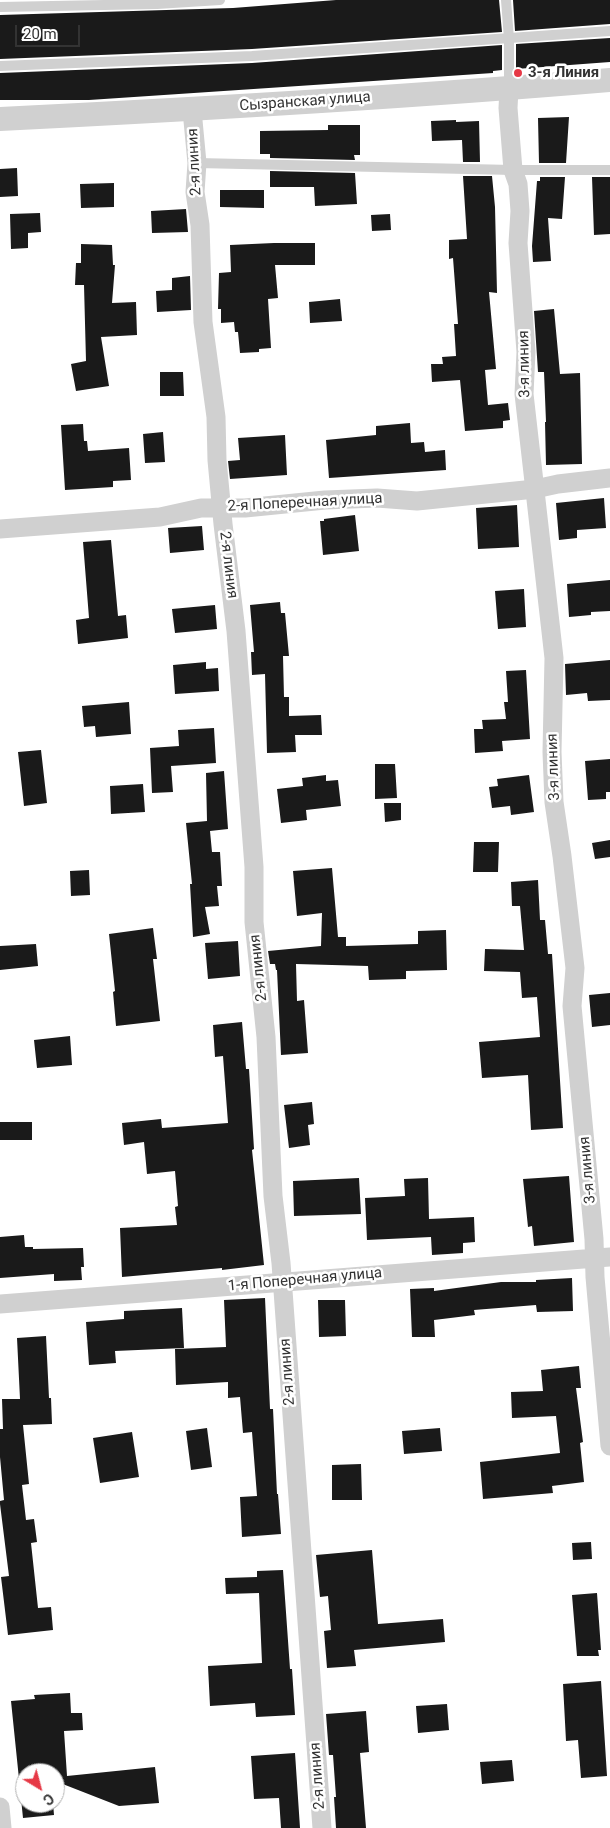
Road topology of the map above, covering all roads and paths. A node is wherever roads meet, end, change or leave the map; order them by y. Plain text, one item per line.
1 (220, 0) edge
2 (506, 0) edge
3 (0, 7) edge
4 (610, 31) edge
5 (509, 39) junction
6 (0, 66) edge
7 (610, 80) edge
8 (508, 89) junction
9 (192, 110) junction
10 (0, 119) edge
11 (196, 163) junction
12 (513, 170) junction
13 (610, 170) edge
14 (610, 478) edge
15 (535, 489) junction
16 (222, 508) junction
17 (0, 529) edge
18 (602, 1258) edge
19 (282, 1282) junction
20 (0, 1304) edge
21 (610, 1446) edge
22 (0, 1807) edge
23 (2, 1828) edge
24 (322, 1828) edge

1 - 3 lane
2 - 5 lane
4 - 5 lane
5 - 6 lane
5 - 8 lane
7 - 8 street, Сызранская улица
8 - 9 street, Сызранская улица
8 - 12 street, 3-я линия
9 - 10 street, Сызранская улица
9 - 11 street, 2-я линия
11 - 12 lane
11 - 16 street, 2-я линия
12 - 13 lane
12 - 15 street, 3-я линия
14 - 15 street, 2-я Поперечная улица
15 - 16 street, 2-я Поперечная улица
15 - 18 street, 3-я линия
16 - 17 street, 2-я Поперечная улица
16 - 19 street, 2-я линия
18 - 19 street, 1-я Поперечная улица
18 - 21 street, 3-я линия
19 - 20 street, 1-я Поперечная улица
19 - 24 street, 2-я линия
22 - 23 street

